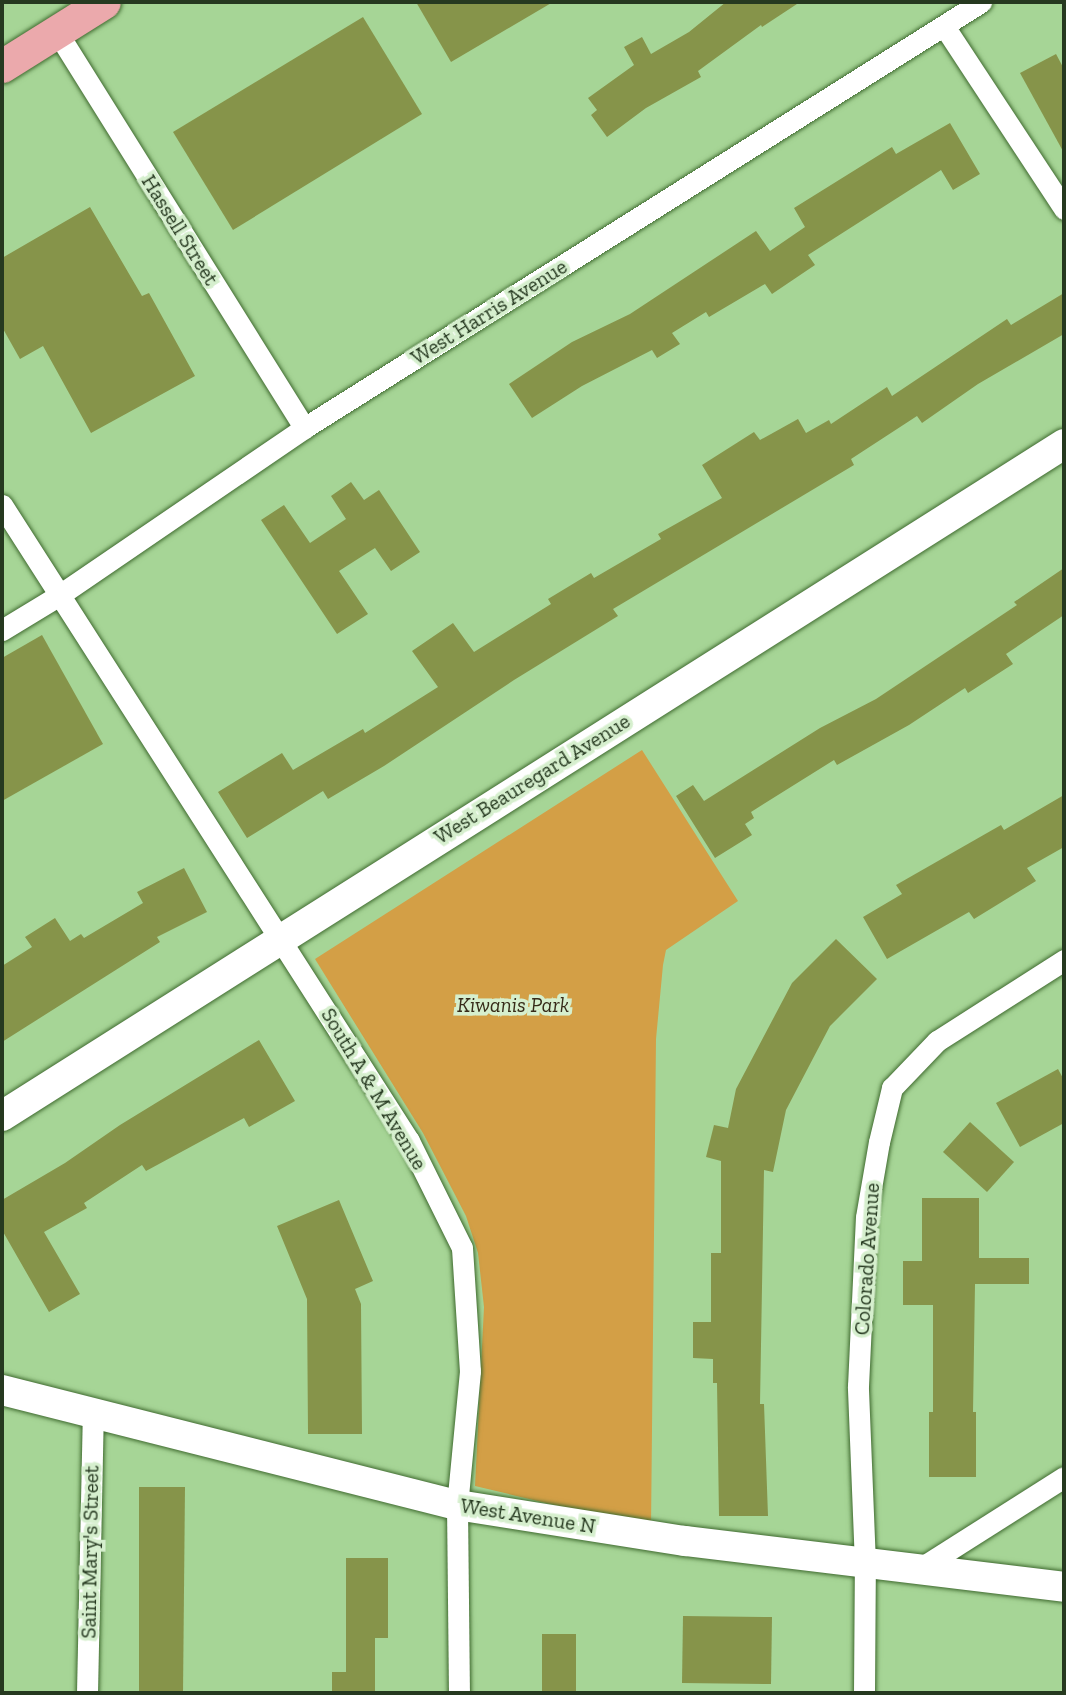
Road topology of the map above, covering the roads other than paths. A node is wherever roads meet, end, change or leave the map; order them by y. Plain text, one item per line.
1 (104, 2) edge
2 (981, 2) edge
3 (944, 26) junction
4 (57, 32) junction
5 (2, 66) edge
6 (1064, 209) edge
7 (304, 428) junction
8 (1064, 444) edge
9 (2, 505) edge
10 (58, 596) junction
11 (2, 630) edge
12 (280, 939) junction
13 (1064, 960) edge
14 (2, 1116) edge
15 (2, 1390) edge
16 (93, 1411) junction
17 (1064, 1477) edge
18 (457, 1505) junction
19 (865, 1564) junction
20 (916, 1571) junction
21 (1064, 1587) edge
22 (87, 1693) edge
23 (460, 1693) edge
24 (864, 1693) edge

1 - 4 main road
2 - 3 street, West Harris Avenue
3 - 6 street
3 - 7 street, West Harris Avenue
4 - 5 main road
4 - 7 street, Hassell Street
7 - 10 street, West Harris Avenue
8 - 12 street, West Beauregard Avenue
9 - 10 street, South A & M Avenue
10 - 11 street, West Harris Avenue
10 - 12 street, South A & M Avenue
12 - 14 street, West Beauregard Avenue
12 - 18 street, South A & M Avenue
13 - 19 street, Colorado Avenue
15 - 16 street, West Avenue N
16 - 18 street, West Avenue N
16 - 22 street, Saint Mary's Street
17 - 20 street
18 - 19 street, West Avenue N
18 - 23 street, South A & M Avenue
19 - 20 street, West Avenue N
19 - 24 street, Colorado Avenue
20 - 21 street, West Avenue N

